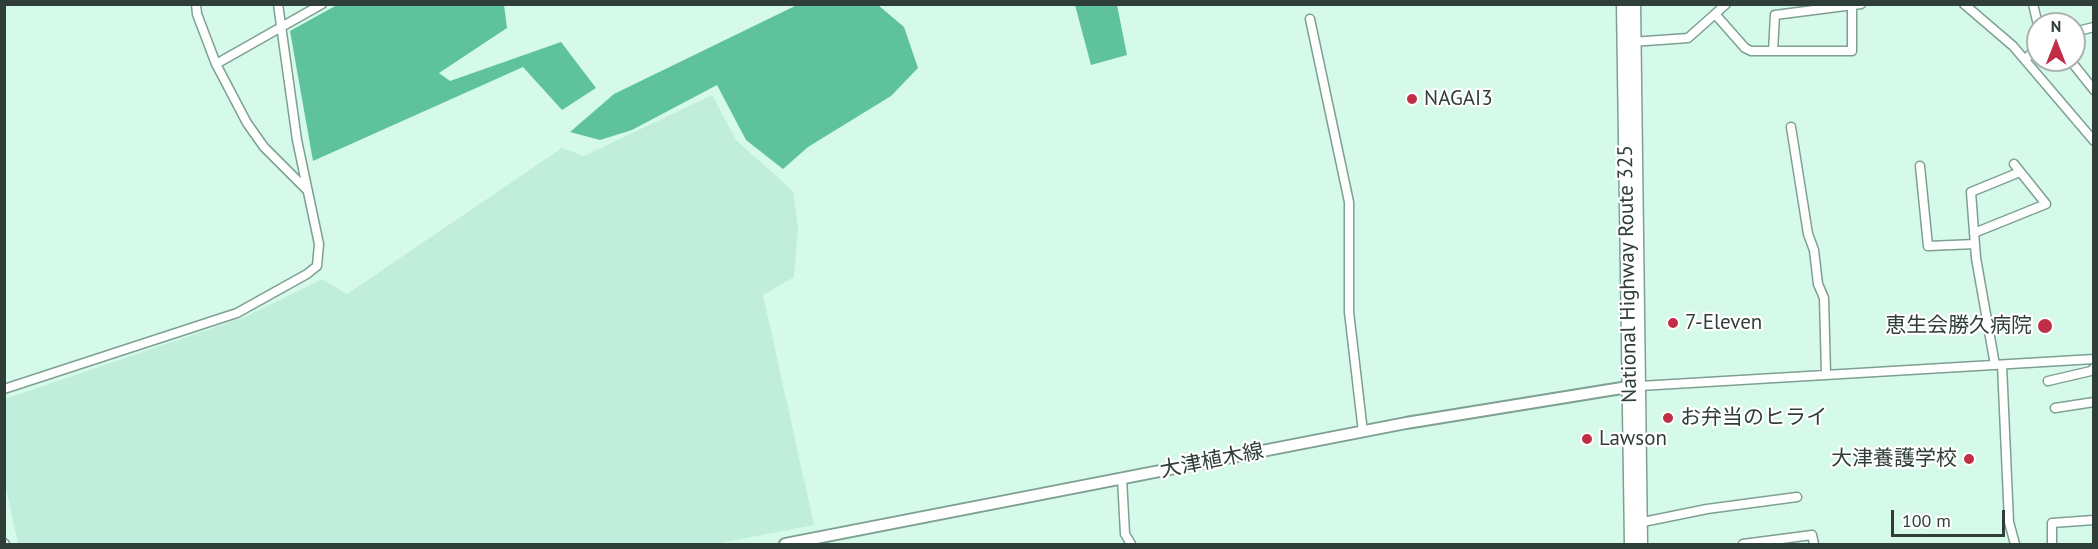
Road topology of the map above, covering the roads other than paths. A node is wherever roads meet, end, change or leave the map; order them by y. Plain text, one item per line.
1 (196, 4) edge
2 (278, 4) edge
3 (322, 4) edge
4 (1623, 4) edge
5 (1634, 4) edge
6 (1726, 4) edge
7 (1964, 4) edge
8 (1856, 5) edge
9 (1715, 14) junction
10 (1310, 19) dead end
11 (282, 27) junction
12 (1629, 42) junction
13 (1773, 51) junction
14 (2025, 60) joint
15 (216, 64) junction
16 (2080, 72) edge
17 (2094, 90) edge
18 (1791, 127) dead end
19 (2094, 141) edge
20 (1920, 166) dead end
21 (308, 192) junction
22 (1974, 233) junction
23 (1975, 244) junction
24 (2094, 359) edge
25 (1998, 365) junction
26 (2094, 368) edge
27 (1826, 374) junction
28 (2048, 381) dead end
29 (1635, 386) junction
30 (4, 390) edge
31 (2094, 402) edge
32 (2055, 408) dead end
33 (1362, 432) junction
34 (1122, 478) junction
35 (1797, 497) dead end
36 (2094, 520) edge
37 (1636, 524) junction
38 (785, 544) edge
39 (1131, 544) edge
40 (1632, 544) edge
41 (1641, 544) edge
42 (1743, 544) edge
43 (1814, 544) edge
44 (2015, 544) edge
45 (2052, 544) edge

1 - 15 street
2 - 11 street
3 - 11 street
4 - 12 highway, National Highway Route 325
5 - 12 highway, National Highway Route 325
6 - 9 street
7 - 14 street
8 - 13 street
8 - 13 street
9 - 12 street
9 - 13 street
10 - 33 street
11 - 15 street
11 - 21 street
12 - 29 highway, National Highway Route 325
14 - 19 street
15 - 21 street
16 - 17 street
18 - 27 street
20 - 23 street
21 - 30 street
22 - 22 street
22 - 23 street
23 - 25 street
24 - 25 street
25 - 27 street
25 - 44 street
26 - 28 street
27 - 29 street
29 - 33 main road, 大津植木線
29 - 37 highway, National Highway Route 325
31 - 32 street
33 - 34 main road, 大津植木線
34 - 38 main road, 大津植木線
34 - 39 street
35 - 37 street
36 - 45 street
37 - 40 highway, National Highway Route 325
37 - 41 highway, National Highway Route 325
42 - 43 street

